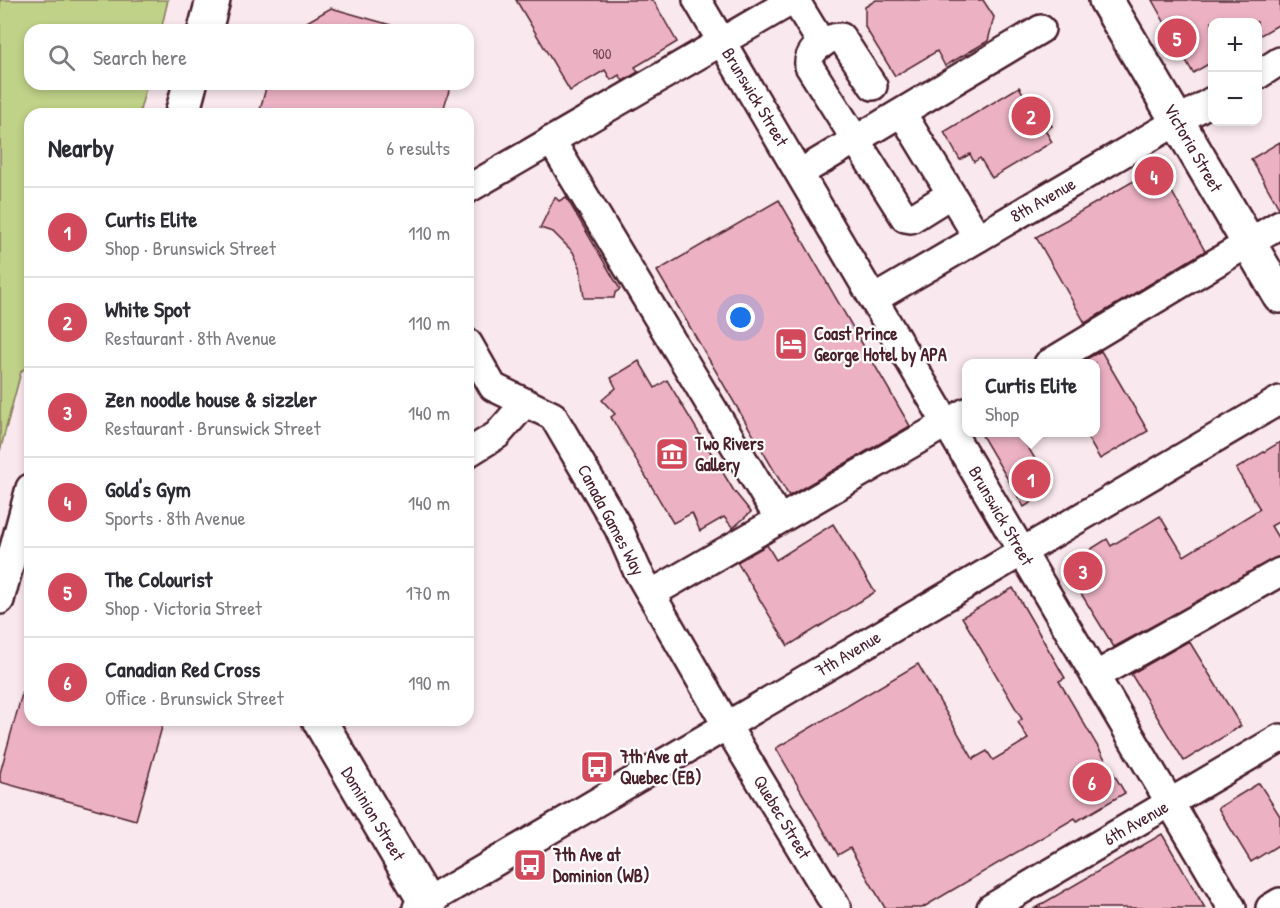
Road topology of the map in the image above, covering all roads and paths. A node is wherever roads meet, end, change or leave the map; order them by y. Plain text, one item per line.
1 (213, 0) edge
2 (697, 0) edge
3 (794, 0) edge
4 (1106, 0) edge
5 (207, 24) edge
6 (1041, 29) dead end
7 (722, 42) junction
8 (822, 44) junction
9 (1280, 62) edge
10 (1262, 72) edge
11 (873, 86) dead end
12 (188, 90) edge
13 (1208, 103) edge
14 (184, 108) edge
15 (902, 112) junction
16 (1178, 121) junction
17 (551, 140) junction
18 (856, 140) junction
19 (800, 173) junction
20 (474, 185) edge
21 (951, 194) junction
22 (1280, 224) edge
23 (978, 238) junction
24 (1249, 243) junction
25 (1280, 296) edge
26 (874, 299) junction
27 (474, 354) edge
28 (1055, 359) edge
29 (1280, 400) edge
30 (525, 403) junction
31 (957, 418) edge
32 (966, 437) edge
33 (474, 449) edge
34 (24, 510) edge
35 (779, 519) junction
36 (1021, 551) junction
37 (1280, 572) edge
38 (651, 594) junction
39 (0, 600) edge
40 (1095, 676) junction
41 (322, 726) edge
42 (727, 726) junction
43 (1280, 738) edge
44 (1170, 803) junction
45 (1280, 902) edge
46 (424, 906) edge
47 (837, 908) edge
48 (991, 908) edge
49 (1232, 908) edge
50 (1270, 908) edge

1 - 5 main road
2 - 7 street, Brunswick Street
3 - 7 street
3 - 8 street
4 - 16 main road, Victoria Street
6 - 15 street
7 - 17 street
7 - 19 street, Brunswick Street
8 - 11 street
8 - 18 street
9 - 10 street
12 - 14 main road
13 - 16 street, 8th Avenue
15 - 18 street
15 - 21 street
16 - 23 street, 8th Avenue
16 - 24 main road, Victoria Street
17 - 20 street
17 - 35 street
18 - 19 street
18 - 21 street
19 - 26 street, Brunswick Street
21 - 23 street
22 - 24 street
23 - 26 street, 8th Avenue
24 - 25 main road, Victoria Street
24 - 28 street
26 - 31 street, Brunswick Street
27 - 30 street, Canada Games Way
29 - 36 street, 7th Avenue
30 - 33 street
30 - 38 street, Canada Games Way
31 - 35 street
32 - 36 street, Brunswick Street
34 - 39 street
35 - 38 street
36 - 40 street, Brunswick Street
36 - 42 street, 7th Avenue
37 - 40 street
38 - 42 street, Canada Games Way
40 - 44 street, Brunswick Street
41 - 46 main road, Dominion Street
42 - 46 street, 7th Avenue
42 - 47 street, Quebec Street
43 - 44 street, 6th Avenue
44 - 48 street, 6th Avenue
44 - 49 street, Brunswick Street
45 - 50 street

